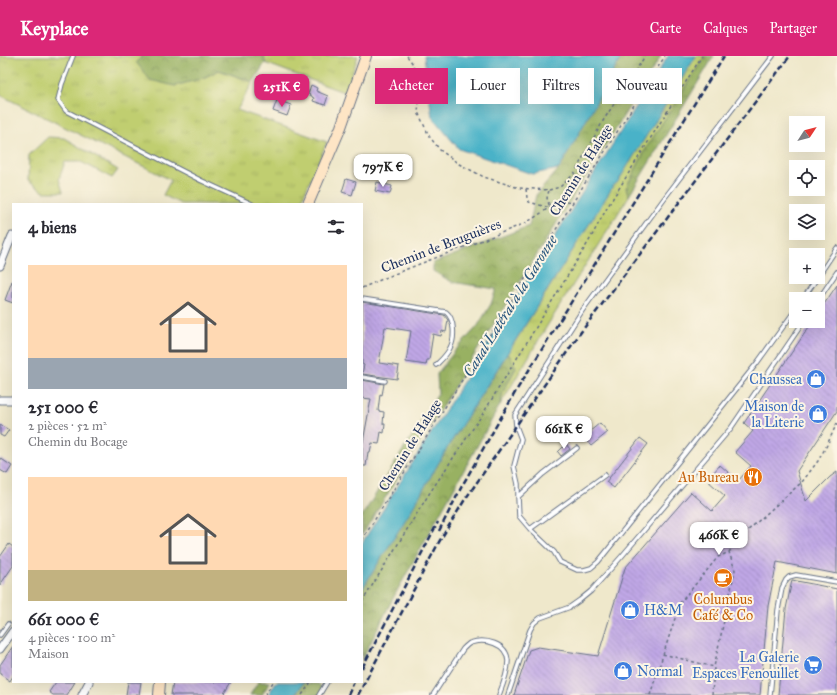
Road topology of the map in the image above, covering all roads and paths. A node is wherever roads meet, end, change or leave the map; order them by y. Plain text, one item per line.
1 (73, 56) edge
2 (366, 56) edge
3 (407, 56) edge
4 (645, 56) edge
5 (665, 56) edge
6 (702, 56) edge
7 (773, 56) edge
8 (526, 189) junction
9 (549, 190) junction
10 (250, 203) edge
11 (308, 203) edge
12 (572, 203) junction
13 (550, 208) junction
14 (12, 236) dead end
15 (837, 248) edge
16 (0, 266) edge
17 (837, 272) edge
18 (363, 288) edge
19 (808, 292) edge
20 (823, 292) edge
21 (363, 299) edge
22 (789, 319) edge
23 (799, 328) edge
24 (436, 365) dead end
25 (363, 377) edge
26 (385, 381) dead end
27 (0, 400) edge
28 (12, 400) edge
29 (837, 423) edge
30 (577, 448) dead end
31 (605, 475) dead end
32 (518, 497) junction
33 (530, 529) junction
34 (363, 538) edge
35 (729, 552) junction
36 (837, 582) edge
37 (363, 600) edge
38 (8, 624) dead end
39 (12, 632) edge
40 (0, 635) edge
41 (0, 649) edge
42 (663, 654) junction
43 (714, 667) junction
44 (88, 683) edge
45 (160, 683) edge
46 (272, 683) edge
47 (310, 683) edge
48 (326, 683) edge
49 (82, 695) edge
50 (159, 695) edge
51 (265, 695) edge
52 (302, 695) edge
53 (319, 695) edge
54 (433, 695) edge
55 (499, 695) edge
56 (508, 695) edge
57 (650, 695) edge
58 (712, 695) edge
59 (770, 695) edge

1 - 10 lane
2 - 11 street
3 - 8 path
4 - 9 path
5 - 12 path, Chemin de Halage
6 - 37 path
7 - 32 lane
8 - 9 path
8 - 13 path
9 - 13 path
12 - 13 path, Chemin de Bruguières
12 - 34 path, Chemin de Halage
13 - 18 path, Chemin de Bruguières
14 - 16 street
15 - 19 lane
17 - 20 lane
21 - 24 lane
22 - 33 lane
23 - 56 lane
25 - 26 lane
27 - 28 street
29 - 35 path
30 - 32 lane
31 - 33 lane
32 - 33 lane
35 - 42 path
35 - 43 path
36 - 59 lane
38 - 40 lane
39 - 41 street
42 - 43 path
42 - 57 path
43 - 58 path
44 - 49 street
45 - 50 street
46 - 51 path
47 - 52 path
48 - 53 lane
54 - 55 lane

